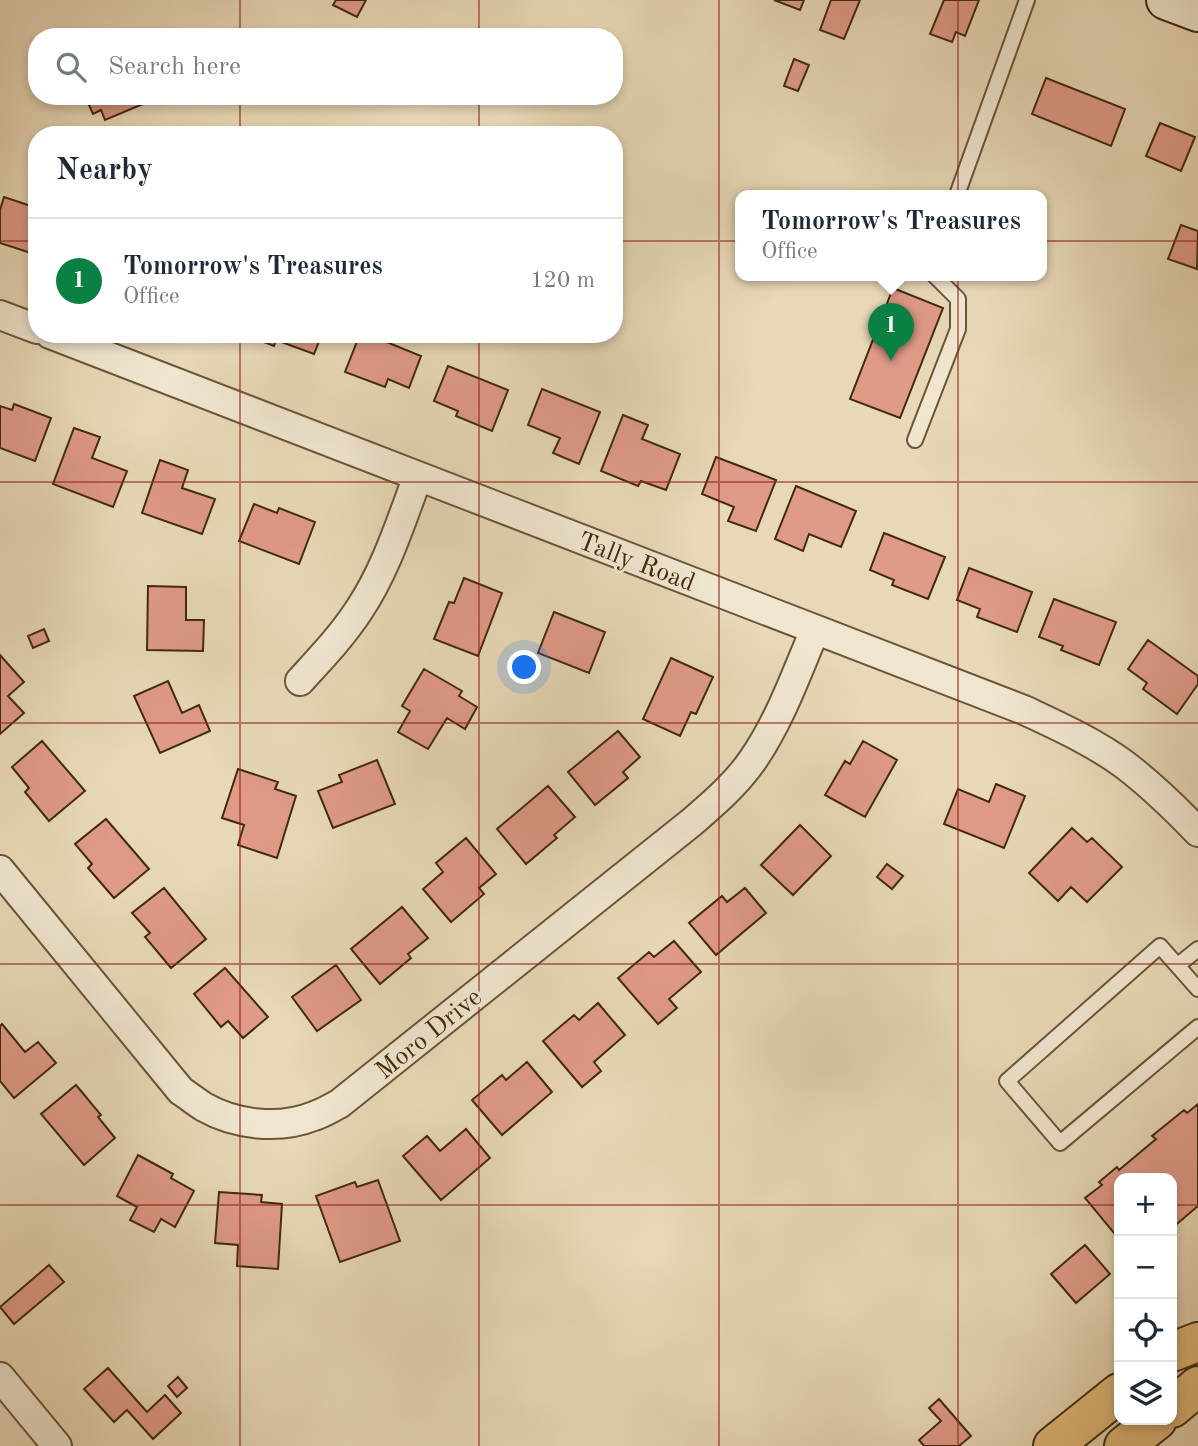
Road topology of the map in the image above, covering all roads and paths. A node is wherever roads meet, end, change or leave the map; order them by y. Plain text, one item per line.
1 (1027, 0) edge
2 (1166, 0) edge
3 (1198, 12) edge
4 (959, 190) edge
5 (940, 281) edge
6 (0, 315) edge
7 (28, 326) edge
8 (73, 343) edge
9 (915, 440) dead end
10 (418, 476) junction
11 (815, 630) junction
12 (300, 681) dead end
13 (1198, 832) edge
14 (0, 870) edge
15 (1198, 949) edge
16 (1178, 965) junction
17 (1198, 989) edge
18 (1198, 1027) edge
19 (1198, 1342) edge
20 (1177, 1350) edge
21 (0, 1377) edge
22 (1198, 1386) edge
23 (1114, 1397) edge
24 (1177, 1404) edge
25 (1151, 1425) edge
26 (57, 1446) edge
27 (1054, 1446) edge
28 (1125, 1446) edge

1 - 4 lane
2 - 3 main road
5 - 9 lane
6 - 7 street
8 - 10 street, Tally Road
10 - 11 street, Tally Road
10 - 12 street
11 - 13 street, Tally Road
11 - 14 street, Moro Drive
15 - 16 lane
16 - 17 lane
16 - 18 lane
19 - 20 main road
21 - 26 street
22 - 24 main road
23 - 27 main road
25 - 28 main road

